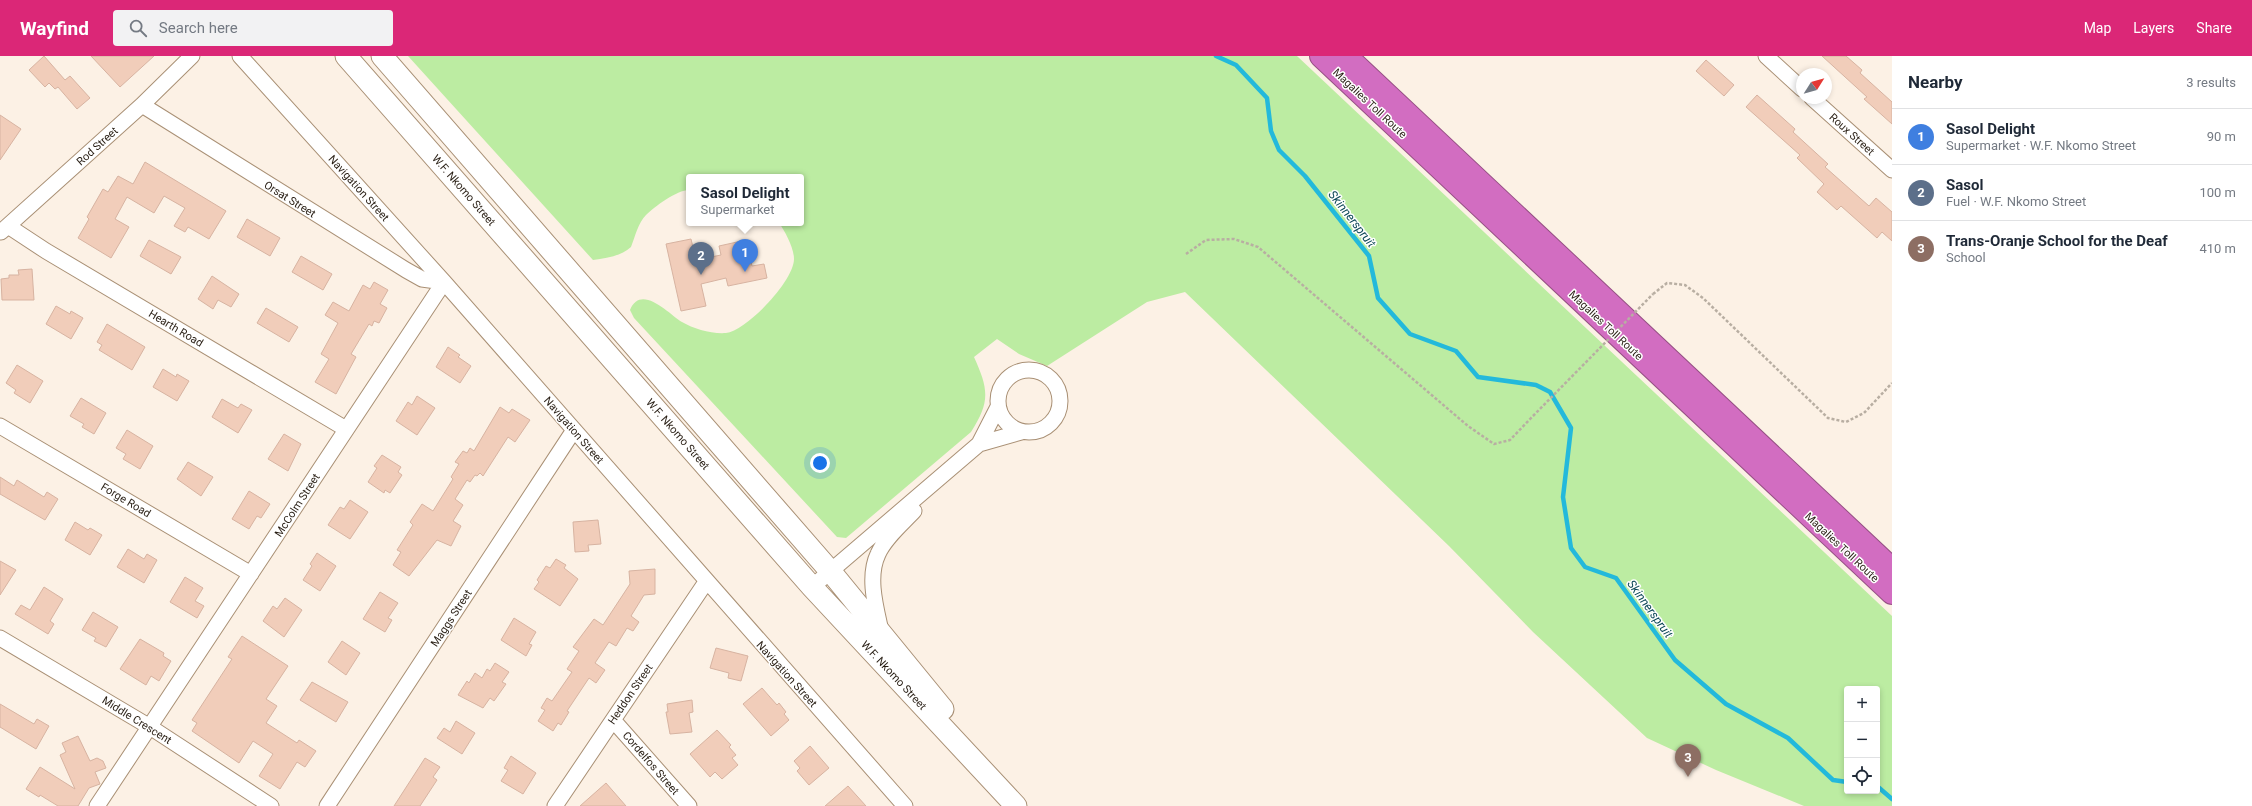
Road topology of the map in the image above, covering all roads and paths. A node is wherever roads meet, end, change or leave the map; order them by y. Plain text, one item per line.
1 (192, 56) edge
2 (240, 56) edge
3 (346, 56) edge
4 (382, 56) edge
5 (1321, 56) edge
6 (1346, 56) edge
7 (1766, 56) edge
8 (1796, 84) edge
9 (1819, 104) edge
10 (142, 105) junction
11 (1892, 170) edge
12 (4, 229) edge
13 (1186, 254) dead end
14 (444, 282) junction
15 (1892, 383) edge
16 (998, 407) junction
17 (0, 426) edge
18 (346, 429) junction
19 (574, 430) junction
20 (1021, 432) junction
21 (980, 444) junction
22 (956, 464) junction
23 (1892, 569) edge
24 (831, 572) junction
25 (251, 574) junction
26 (706, 582) junction
27 (812, 587) junction
28 (1892, 593) edge
29 (882, 634) junction
30 (0, 638) edge
31 (613, 720) junction
32 (150, 727) junction
33 (97, 806) edge
34 (271, 806) edge
35 (327, 806) edge
36 (555, 806) edge
37 (689, 806) edge
38 (905, 806) edge
39 (1016, 806) edge
40 (1023, 806) edge

1 - 10 street, Rod Street
2 - 14 street, Navigation Street
3 - 27 main road, W.F. Nkomo Street
4 - 24 main road, W.F. Nkomo Street
5 - 28 highway, Magalies Toll Route
6 - 23 highway, Magalies Toll Route
7 - 8 street
9 - 11 street, Roux Street
10 - 12 street, Rod Street
10 - 14 street, Orsat Street
12 - 18 street, Hearth Road
13 - 15 path, bridge
14 - 18 street, McColm Street
14 - 19 street, Navigation Street
16 - 20 street
16 - 20 street
16 - 21 street
17 - 25 street, Forge Road
18 - 25 street, McColm Street
19 - 26 street, Navigation Street
19 - 35 street, Maggs Street
20 - 21 street
21 - 22 street
22 - 24 street
22 - 29 street
24 - 27 street
24 - 29 main road, W.F. Nkomo Street
25 - 32 street, McColm Street
26 - 31 street, Heddon Street
26 - 38 street, Navigation Street
27 - 39 main road, W.F. Nkomo Street
29 - 40 main road, W.F. Nkomo Street
30 - 32 street, Middle Crescent
31 - 36 street, Heddon Street
31 - 37 street, Cordelfos Street
32 - 33 street, McColm Street
32 - 34 street, Middle Crescent

